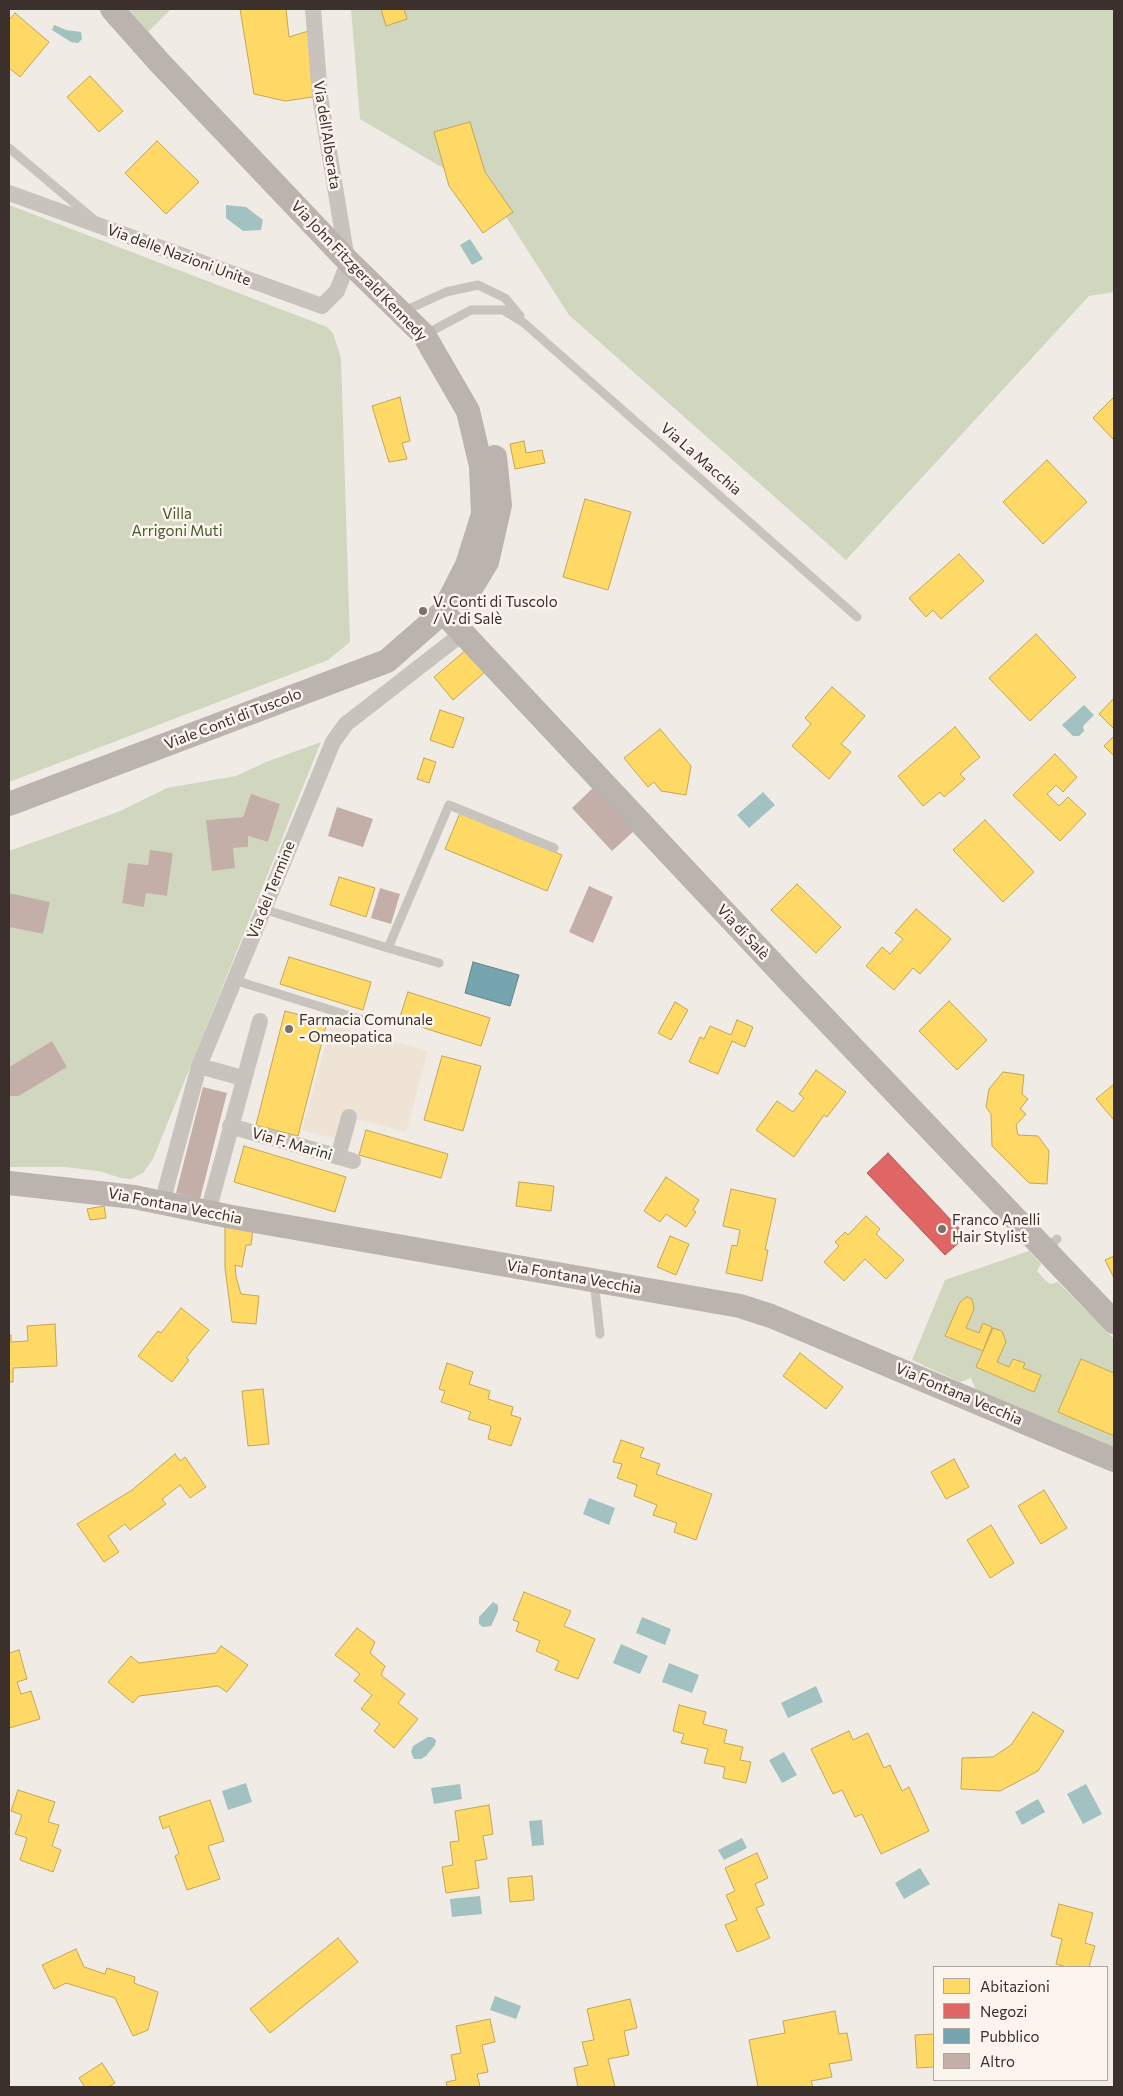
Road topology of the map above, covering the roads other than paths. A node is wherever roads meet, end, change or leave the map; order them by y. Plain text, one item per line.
1 (112, 9) edge
2 (313, 9) edge
3 (9, 148) edge
4 (9, 193) edge
5 (105, 229) junction
6 (349, 262) junction
7 (400, 312) junction
8 (524, 322) junction
9 (424, 335) junction
10 (857, 617) dead end
11 (452, 621) junction
12 (9, 804) edge
13 (554, 848) dead end
14 (263, 909) junction
15 (388, 948) junction
16 (439, 963) dead end
17 (234, 980) junction
18 (360, 1019) dead end
19 (260, 1021) dead end
20 (199, 1066) junction
21 (244, 1078) junction
22 (349, 1117) dead end
23 (230, 1126) junction
24 (9, 1183) edge
25 (162, 1203) junction
26 (208, 1212) junction
27 (594, 1281) junction
28 (1114, 1322) edge
29 (600, 1334) dead end
30 (1114, 1460) edge

1 - 6 main road, Via John Fitzgerald Kennedy
2 - 6 street, Via dell'Alberata
3 - 5 lane, Via delle Nazioni Unite
4 - 5 street
5 - 6 street, Via delle Nazioni Unite
6 - 7 main road, Via John Fitzgerald Kennedy
7 - 8 lane, Via La Macchia
7 - 9 main road, Via John Fitzgerald Kennedy
8 - 9 lane, Via La Macchia
8 - 10 lane, Via La Macchia
9 - 11 main road, Via John Fitzgerald Kennedy
11 - 12 main road, Viale Conti di Tuscolo
11 - 14 street, Via del Termine
11 - 28 main road, Via di Salè
13 - 15 lane
14 - 15 lane
14 - 17 street, Via del Termine
15 - 16 lane
17 - 18 lane
17 - 20 street, Via del Termine
19 - 21 street
20 - 21 street
20 - 25 street, Via del Termine
21 - 23 street
22 - 23 street, Via F. Marini
23 - 26 street
24 - 25 main road, Via Fontana Vecchia
25 - 26 main road, Via Fontana Vecchia
26 - 27 main road, Via Fontana Vecchia
27 - 29 lane
27 - 30 main road, Via Fontana Vecchia

